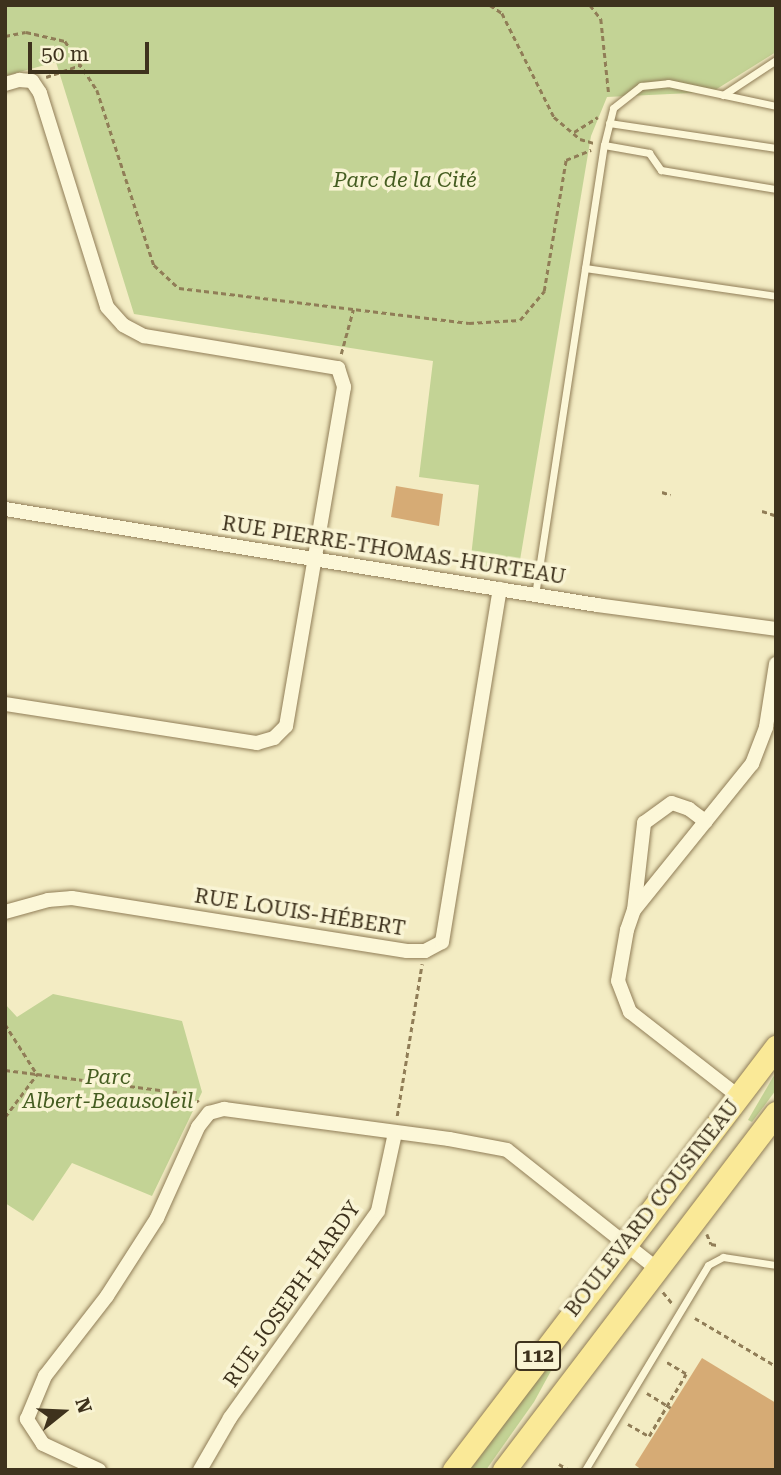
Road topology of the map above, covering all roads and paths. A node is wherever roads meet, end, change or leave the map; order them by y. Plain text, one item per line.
1 (490, 5) edge
2 (590, 5) edge
3 (5, 36) edge
4 (776, 60) edge
5 (81, 65) junction
6 (32, 81) junction
7 (5, 84) edge
8 (723, 95) junction
9 (776, 106) edge
10 (613, 108) junction
11 (609, 123) junction
12 (572, 133) junction
13 (604, 145) junction
14 (776, 148) edge
15 (776, 189) edge
16 (585, 268) junction
17 (776, 296) edge
18 (353, 310) junction
19 (338, 368) junction
20 (662, 492) dead end
21 (671, 495) dead end
22 (5, 509) edge
23 (762, 512) dead end
24 (774, 514) edge
25 (314, 558) junction
26 (500, 589) junction
27 (535, 595) junction
28 (776, 629) edge
29 (776, 664) edge
30 (5, 704) edge
31 (706, 822) junction
32 (635, 910) junction
33 (5, 912) edge
34 (425, 951) junction
35 (5, 1024) edge
36 (776, 1047) edge
37 (5, 1070) edge
38 (37, 1074) junction
39 (738, 1096) junction
40 (208, 1112) junction
41 (776, 1113) edge
42 (5, 1117) edge
43 (395, 1133) junction
44 (704, 1232) dead end
45 (711, 1242) dead end
46 (624, 1244) junction
47 (776, 1265) edge
48 (658, 1279) junction
49 (672, 1303) dead end
50 (695, 1318) dead end
51 (666, 1362) dead end
52 (776, 1366) edge
53 (686, 1374) junction
54 (690, 1377) dead end
55 (647, 1393) dead end
56 (669, 1407) junction
57 (628, 1424) dead end
58 (559, 1464) dead end
59 (99, 1470) edge
60 (200, 1470) edge
61 (454, 1470) edge
62 (504, 1470) edge
63 (569, 1470) edge
64 (585, 1470) edge

1 - 12 path
2 - 10 path
3 - 5 path
4 - 8 lane
5 - 6 path
5 - 18 path
6 - 7 street
6 - 19 street
8 - 9 lane
8 - 10 lane
10 - 11 lane
10 - 12 path
11 - 13 lane
11 - 14 lane
12 - 13 path
13 - 15 lane
13 - 16 lane
13 - 18 path
16 - 17 lane
16 - 27 lane
18 - 19 path
19 - 25 street
20 - 21 path
22 - 25 street, RUE PIERRE-THOMAS-HURTEAU
23 - 24 path
25 - 26 street, RUE PIERRE-THOMAS-HURTEAU
25 - 30 street
26 - 27 street, RUE PIERRE-THOMAS-HURTEAU
26 - 34 street, RUE LOUIS-HÉBERT
27 - 28 street, RUE PIERRE-THOMAS-HURTEAU
29 - 31 street
31 - 32 street
31 - 32 street
32 - 39 street
33 - 34 street, RUE LOUIS-HÉBERT
34 - 43 path
35 - 38 path
36 - 39 main road, BOULEVARD COUSINEAU / 112
37 - 38 path
38 - 40 path
38 - 42 path
39 - 46 main road, BOULEVARD COUSINEAU / 112
40 - 43 street
40 - 59 street
41 - 48 main road, BOULEVARD COUSINEAU / 112
43 - 46 street
43 - 60 street, RUE JOSEPH-HARDY
44 - 45 path
46 - 48 street
46 - 61 main road, BOULEVARD COUSINEAU / 112
47 - 64 lane
48 - 49 path
48 - 62 main road, BOULEVARD COUSINEAU / 112
50 - 52 path
51 - 53 path
53 - 54 path
53 - 56 path
55 - 56 path
56 - 57 path
58 - 63 path

